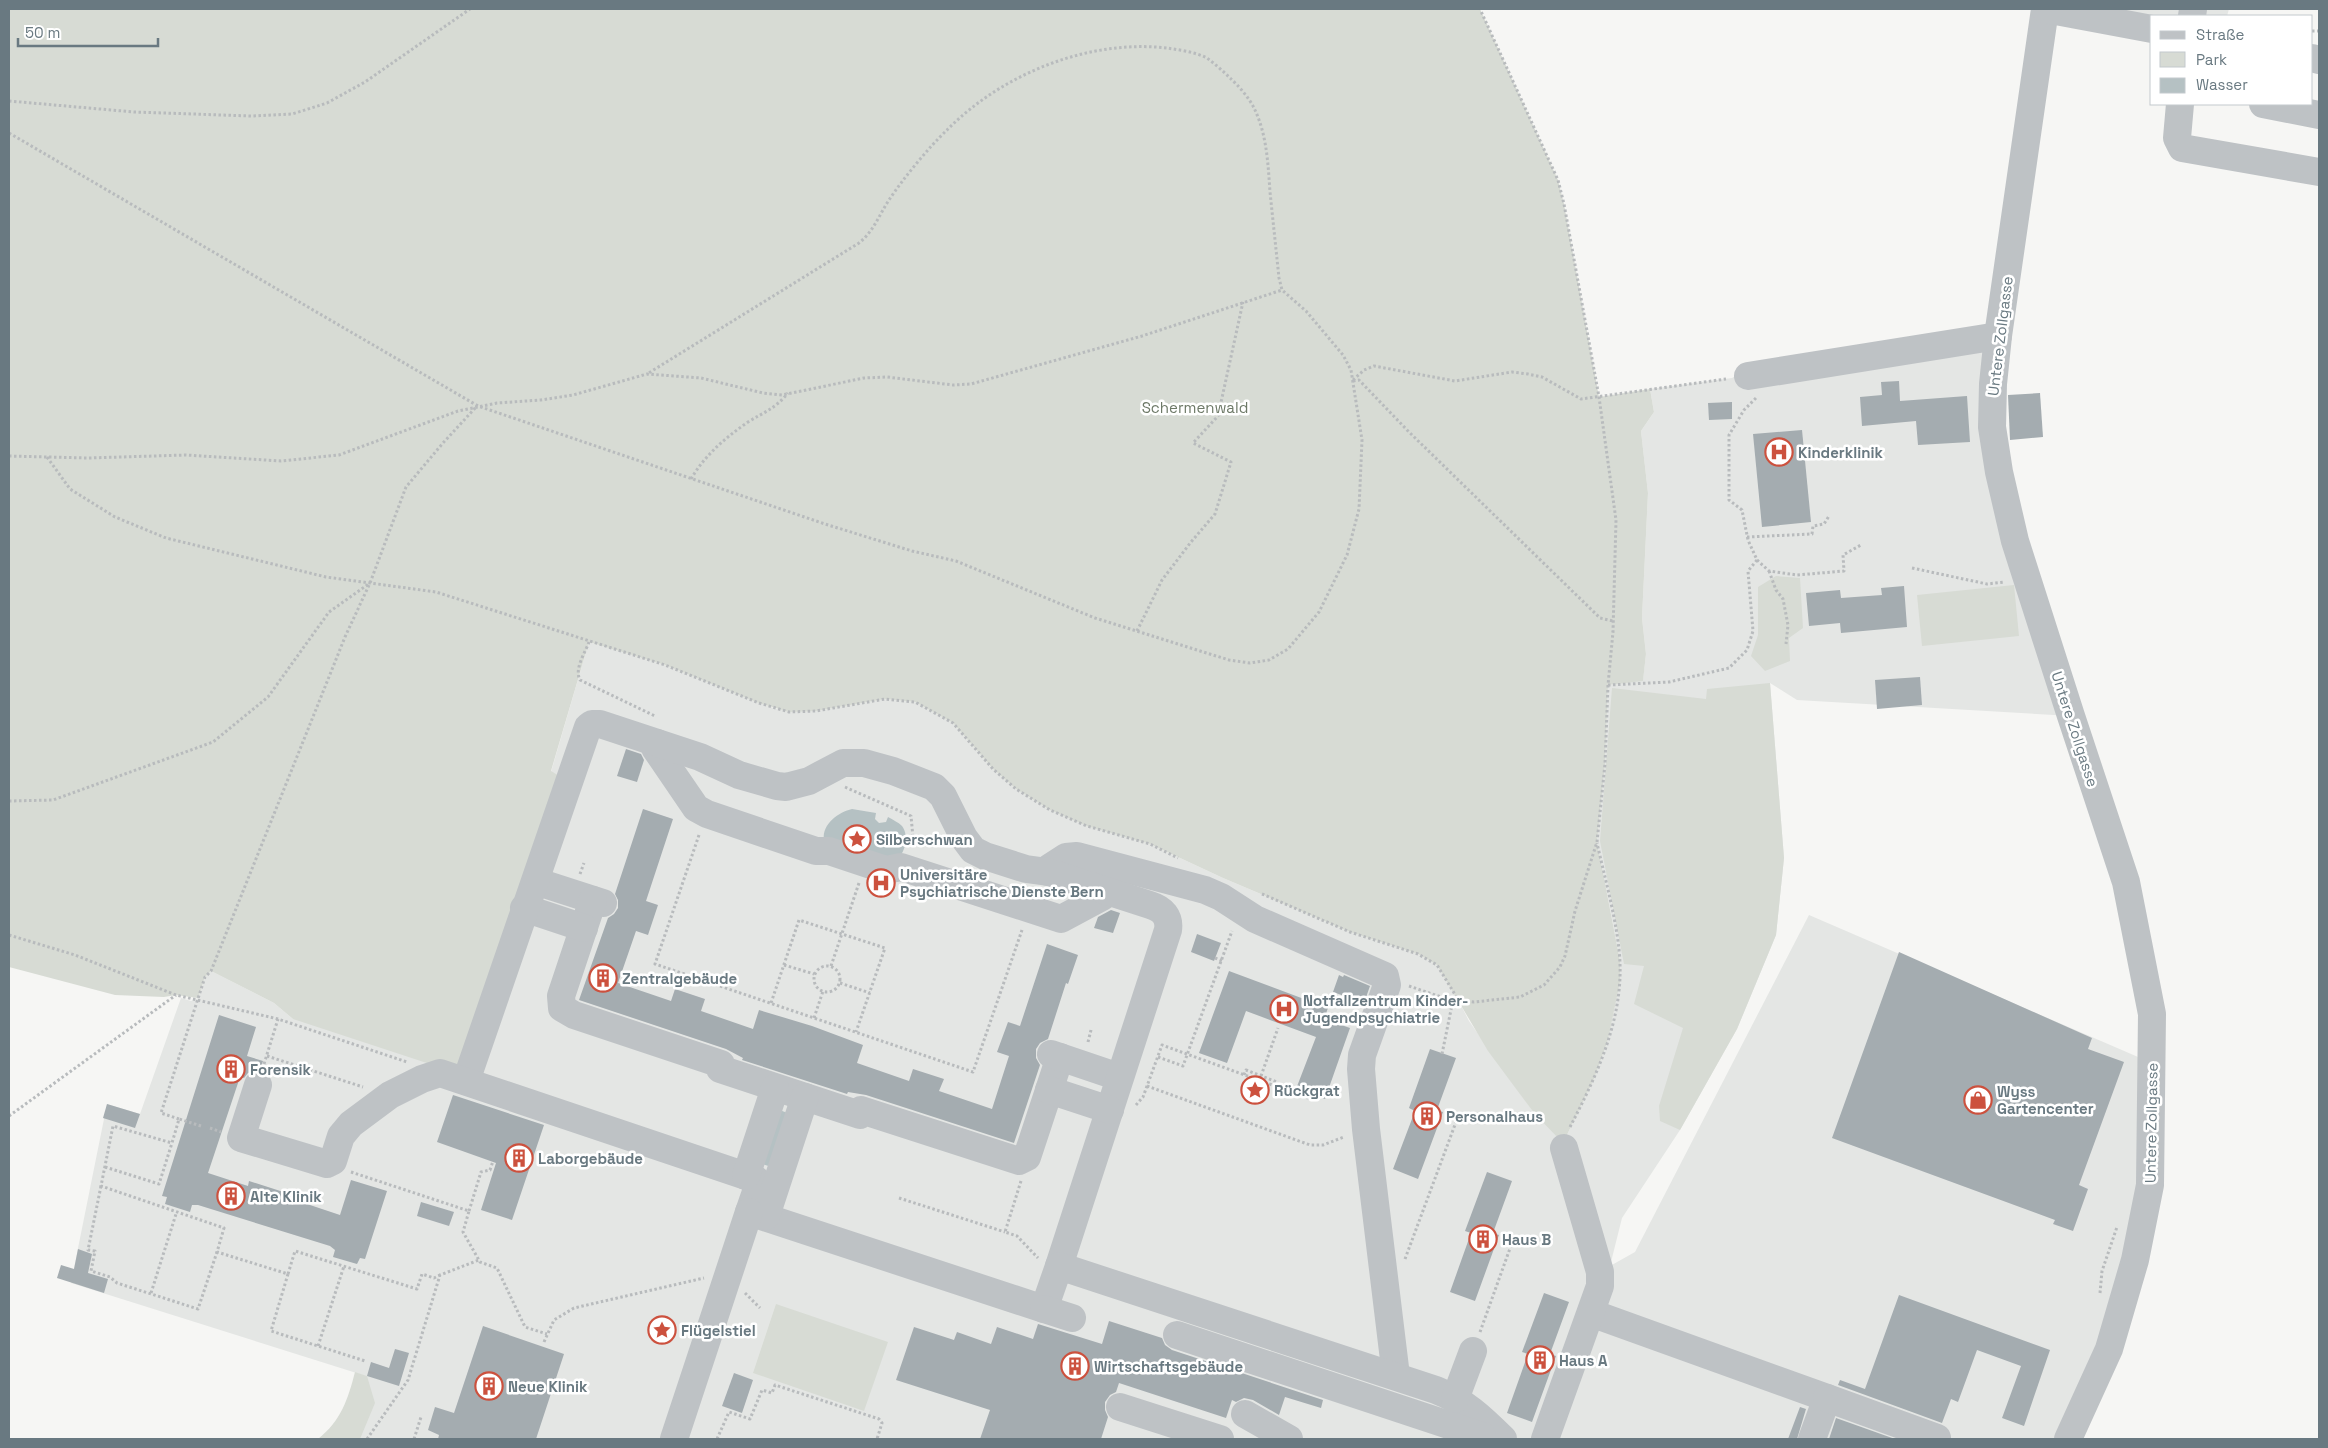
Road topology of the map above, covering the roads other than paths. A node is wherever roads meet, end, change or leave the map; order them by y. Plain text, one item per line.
1 (2045, 9) edge
2 (2118, 15) edge
3 (2150, 27) edge
4 (2180, 105) edge
5 (2268, 105) edge
6 (2319, 115) edge
7 (2319, 172) edge
8 (1998, 336) junction
9 (1753, 376) road end
10 (659, 731) junction
11 (1048, 872) junction
12 (540, 882) dead end
13 (1104, 890) junction
14 (524, 908) junction
15 (584, 928) junction
16 (1114, 1075) dead end
17 (453, 1077) junction
18 (258, 1085) road end
19 (776, 1088) junction
20 (1050, 1090) junction
21 (805, 1098) junction
22 (1120, 1110) junction
23 (1564, 1148) road end
24 (746, 1176) junction
25 (758, 1215) junction
26 (1049, 1262) junction
27 (1044, 1309) junction
28 (1591, 1312) junction
29 (1072, 1318) dead end
30 (1177, 1335) dead end
31 (1473, 1351) road end
32 (1396, 1376) junction
33 (1827, 1398) junction
34 (1455, 1399) junction
35 (1120, 1407) dead end
36 (1245, 1414) dead end
37 (676, 1432) edge
38 (1488, 1437) edge
39 (1937, 1438) edge
40 (1220, 1439) edge
41 (1290, 1439) edge
42 (1545, 1439) edge
43 (1812, 1439) edge
44 (2068, 1439) edge

1 - 2 street
1 - 8 street, Untere Zollgasse
2 - 3 street
4 - 7 street
5 - 6 street
8 - 9 street
8 - 44 street, Untere Zollgasse
10 - 11 street
10 - 13 street
10 - 14 street
11 - 13 street
11 - 32 street
12 - 15 street
13 - 22 street
14 - 15 street
14 - 17 street
15 - 19 street
16 - 20 street
17 - 18 street
17 - 24 street
19 - 21 street
19 - 24 street
20 - 21 street
20 - 22 street
21 - 25 street
22 - 26 street
23 - 28 street
24 - 25 street
25 - 27 street
25 - 37 street
26 - 27 street
26 - 32 street
27 - 29 street
28 - 33 street
28 - 42 street
30 - 38 street
31 - 34 street
32 - 34 street
33 - 39 street
33 - 43 street
34 - 38 street
35 - 40 street
36 - 41 street

